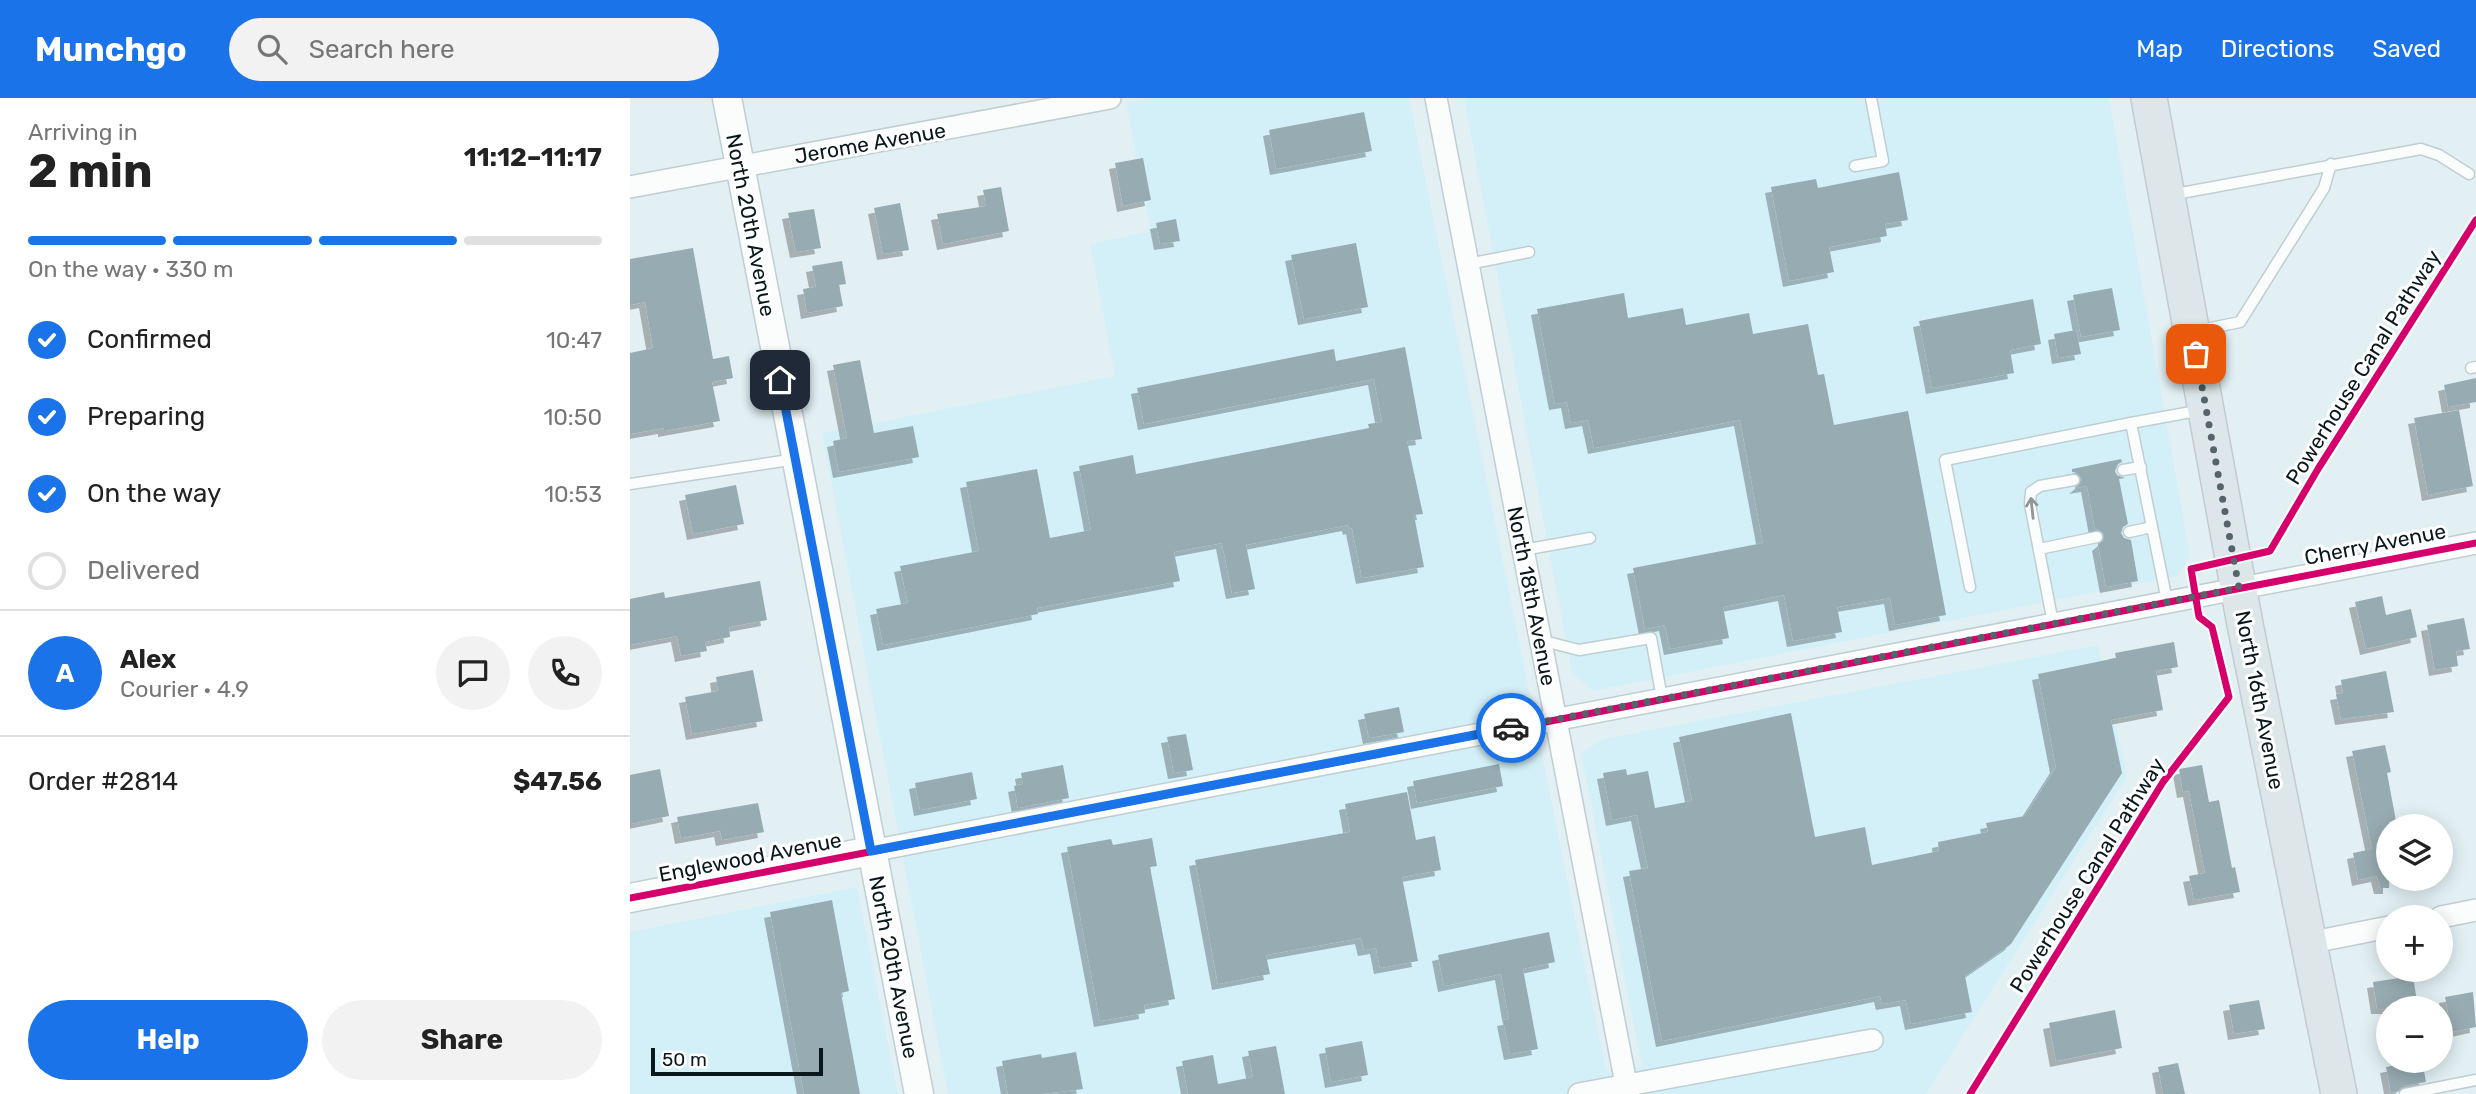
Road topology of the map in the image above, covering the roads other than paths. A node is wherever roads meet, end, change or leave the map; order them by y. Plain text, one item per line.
1 (727, 98) edge
2 (1110, 98) edge
3 (1436, 98) edge
4 (1871, 98) edge
5 (2149, 98) edge
6 (1076, 101) edge
7 (2331, 164) junction
8 (1855, 166) dead end
9 (739, 167) junction
10 (2469, 174) dead end
11 (630, 187) edge
12 (2167, 195) junction
13 (1529, 252) dead end
14 (1468, 264) junction
15 (2193, 332) junction
16 (2206, 409) junction
17 (2131, 423) junction
18 (796, 459) junction
19 (2141, 467) junction
20 (2123, 470) dead end
21 (2074, 480) dead end
22 (630, 484) edge
23 (2152, 527) junction
24 (2129, 532) dead end
25 (2096, 537) dead end
26 (1590, 538) dead end
27 (2476, 542) edge
28 (2039, 549) junction
29 (1523, 550) junction
30 (1970, 587) dead end
31 (2239, 588) junction
32 (2167, 601) junction
33 (2053, 623) junction
34 (1540, 640) junction
35 (1662, 698) junction
36 (1555, 719) junction
37 (871, 851) junction
38 (630, 898) edge
39 (2476, 910) edge
40 (2453, 915) edge
41 (2376, 930) edge
42 (2308, 943) junction
43 (1872, 1040) dead end
44 (2476, 1080) edge
45 (1628, 1089) edge
46 (919, 1094) edge
47 (1579, 1094) edge
48 (2339, 1094) edge
49 (2405, 1094) edge

1 - 9 street, North 20th Avenue
2 - 6 street, Jerome Avenue
3 - 14 street, North 18th Avenue
4 - 8 lane
5 - 12 main road, North 16th Avenue
6 - 9 street, Jerome Avenue
7 - 10 lane
7 - 12 lane
7 - 15 lane
9 - 11 street, Jerome Avenue
9 - 18 street, North 20th Avenue
12 - 15 main road, North 16th Avenue
13 - 14 lane
14 - 29 street, North 18th Avenue
15 - 16 main road, North 16th Avenue
16 - 17 lane
16 - 31 main road, North 16th Avenue
17 - 19 lane
17 - 30 lane
18 - 22 lane
18 - 37 street, North 20th Avenue
19 - 20 lane
19 - 23 lane
28 -> 21 lane
23 - 24 lane
23 - 32 lane
25 - 28 lane
26 - 29 lane
27 - 31 street, Cherry Avenue
28 - 33 lane
29 - 34 street, North 18th Avenue
31 - 32 street, Englewood Avenue
31 - 42 main road, North 16th Avenue
32 - 33 street, Englewood Avenue
33 - 35 street, Englewood Avenue
34 - 35 lane
34 - 36 street, North 18th Avenue
35 - 36 street, Englewood Avenue
36 - 37 street, Englewood Avenue
36 - 45 street, North 18th Avenue
37 - 38 street, Englewood Avenue
37 - 46 street, North 20th Avenue
39 - 40 street
41 - 42 street
42 - 48 main road, North 16th Avenue
43 - 45 street
44 - 49 lane
45 - 47 street

